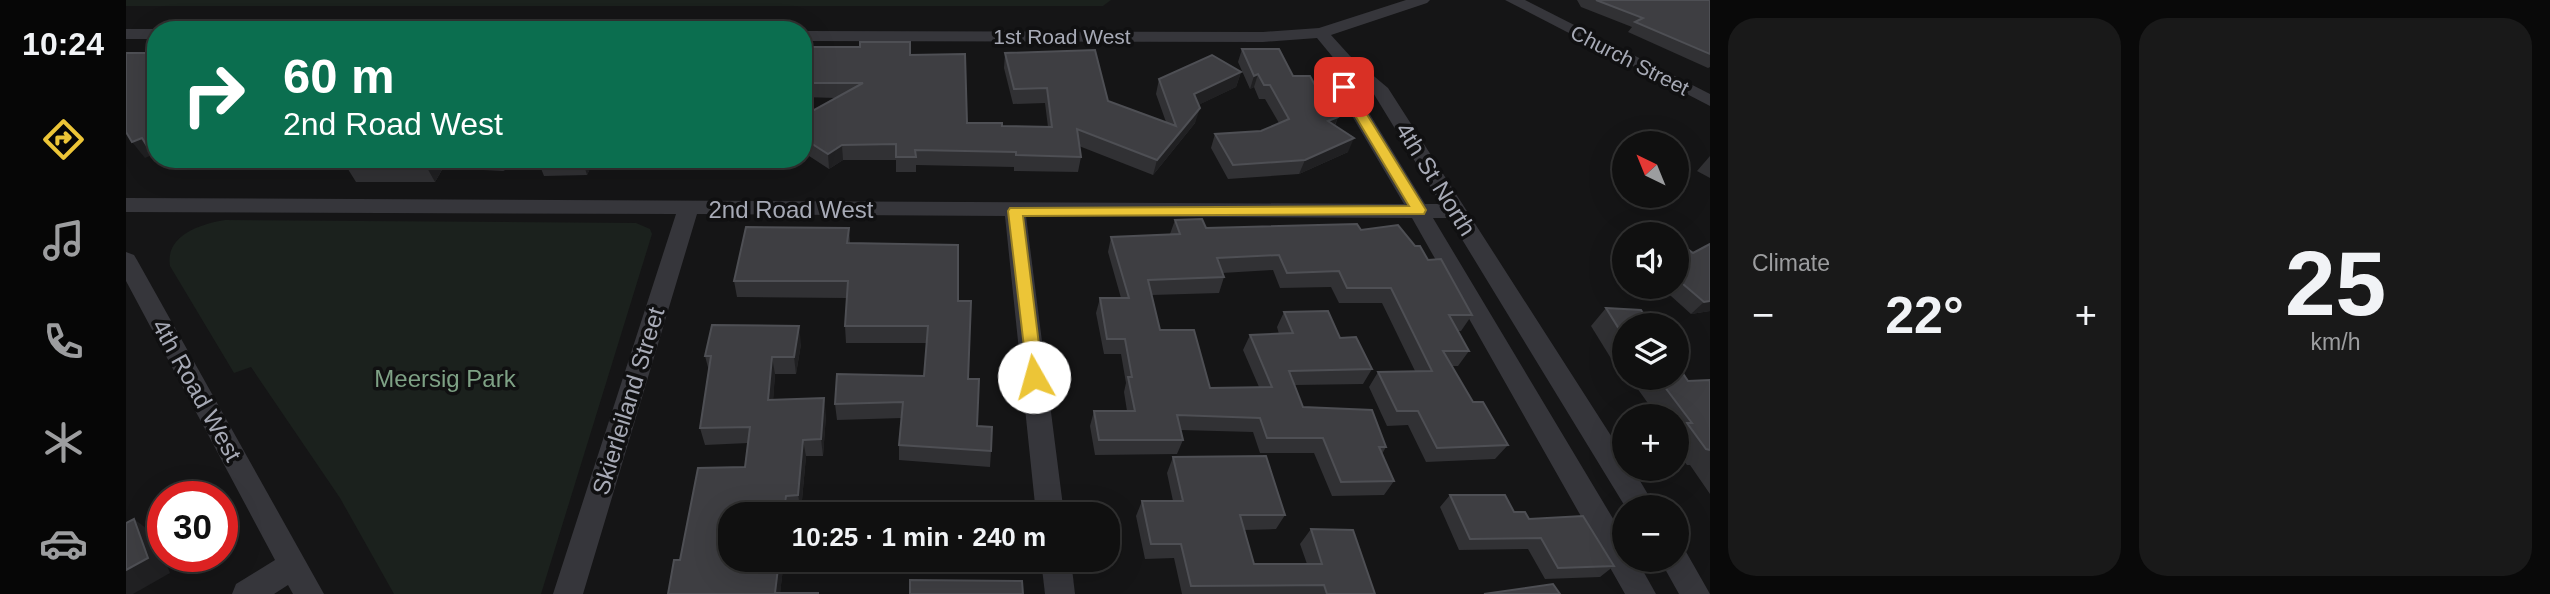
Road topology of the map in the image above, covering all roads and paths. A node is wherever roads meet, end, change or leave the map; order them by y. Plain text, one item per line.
1 (1422, 0) edge
2 (1513, 0) edge
3 (1321, 33) junction
4 (126, 34) edge
5 (147, 34) edge
6 (812, 36) edge
7 (1344, 61) junction
8 (1710, 101) edge
9 (126, 205) edge
10 (688, 209) junction
11 (1419, 210) junction
12 (1015, 211) junction
13 (1456, 211) junction
14 (126, 260) edge
15 (1634, 495) edge
16 (1049, 502) edge
17 (293, 565) junction
18 (1057, 572) edge
19 (1682, 572) edge
20 (247, 594) edge
21 (309, 594) edge
22 (568, 594) edge
23 (1060, 594) edge
24 (1641, 594) edge
25 (1696, 594) edge

1 - 3 street, 1st Road West
2 - 8 street, Church Street
3 - 6 street, 1st Road West
3 - 7 street
4 - 5 street
7 - 11 street, 4th St North
7 - 13 street, 4th St North
9 - 10 street, 2nd Road West
10 - 12 street, 2nd Road West
10 - 22 street, Skierleiland Street
11 - 12 street, 2nd Road West
11 - 13 street, 2nd Road West
11 - 24 street, 4th St North
12 - 16 street
13 - 15 street, 4th St North
14 - 17 street, 4th Road West
17 - 20 street
17 - 21 street, 4th Road West
18 - 23 street
19 - 25 street

